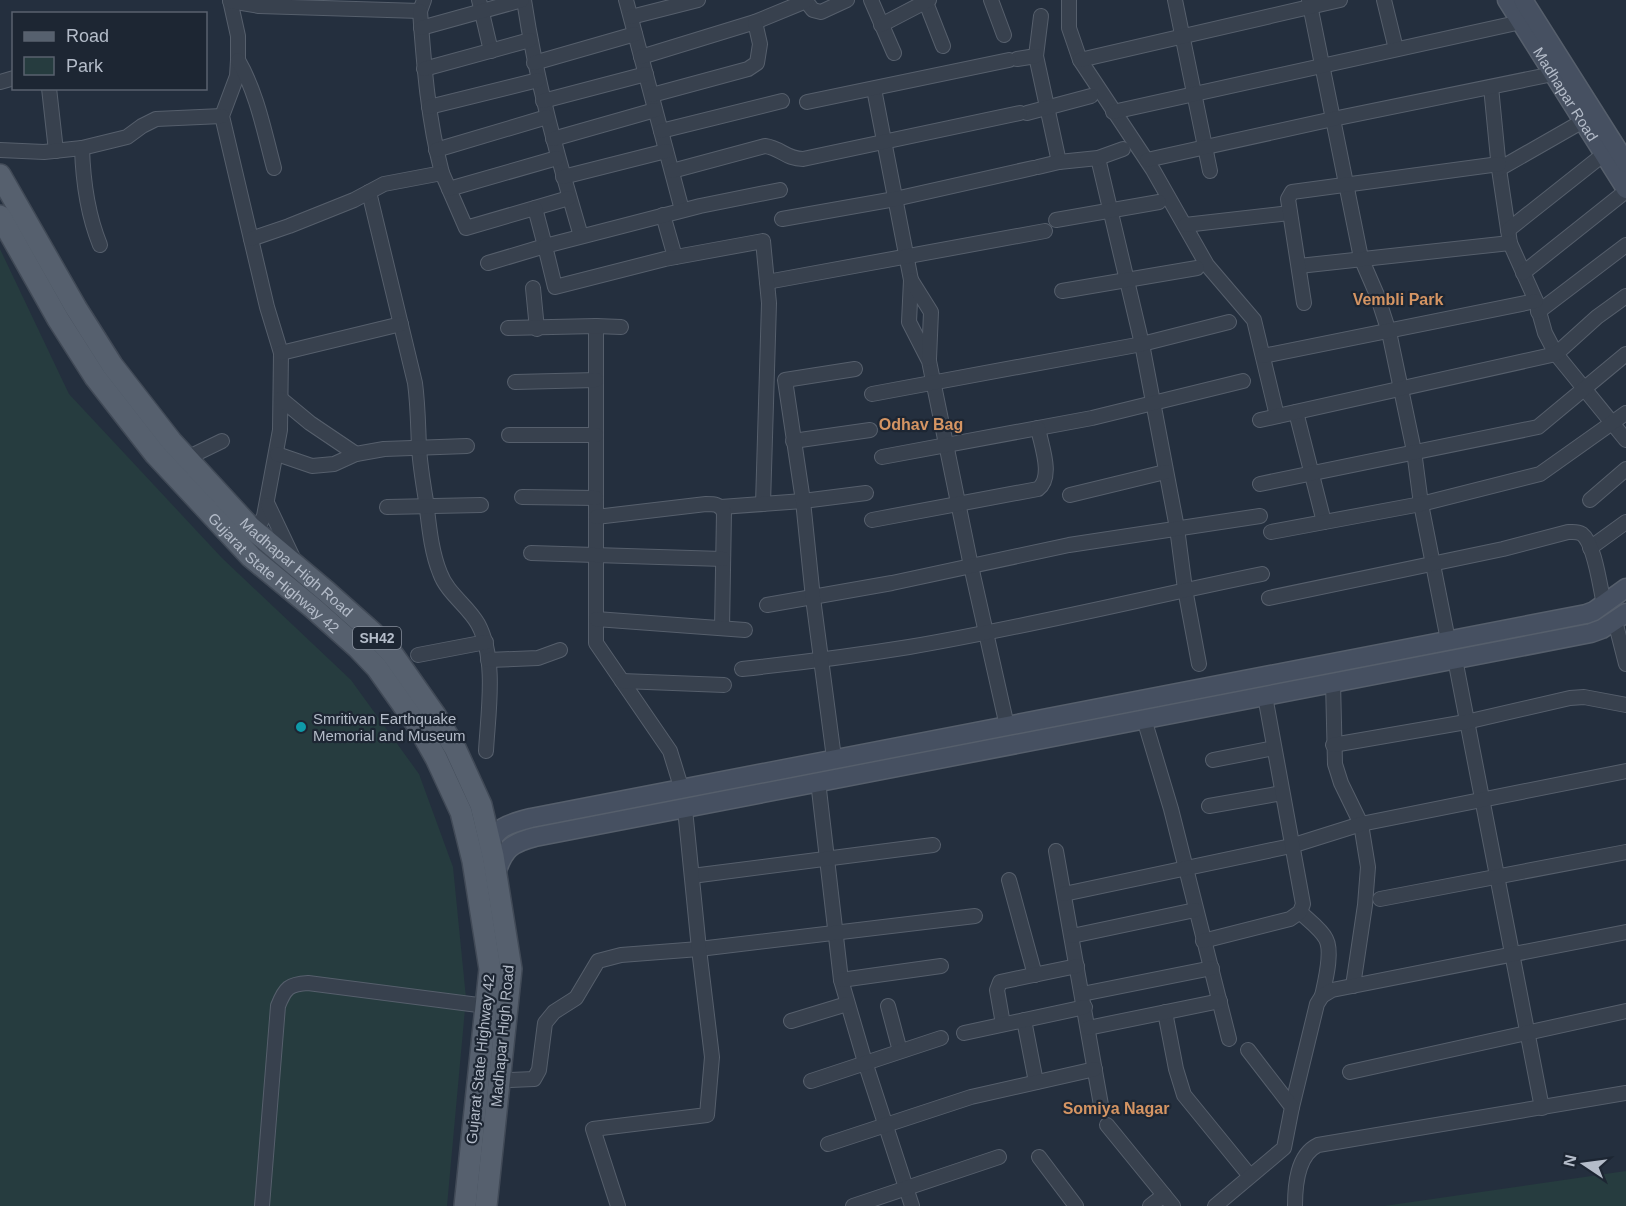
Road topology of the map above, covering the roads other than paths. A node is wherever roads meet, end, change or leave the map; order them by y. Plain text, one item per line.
1 (523, 0) edge
2 (626, 0) edge
3 (698, 0) edge
4 (847, 0) edge
5 (871, 0) edge
6 (991, 0) edge
7 (1069, 0) edge
8 (1175, 0) edge
9 (1340, 0) edge
10 (1384, 0) edge
11 (1507, 0) edge
12 (1523, 0) edge
13 (230, 1) edge
14 (806, 1) edge
15 (927, 1) edge
16 (259, 3) edge
17 (1310, 3) edge
18 (310, 4) edge
19 (363, 5) edge
20 (422, 5) edge
21 (481, 6) edge
22 (1041, 16) dead end
23 (631, 17) junction
24 (755, 22) junction
25 (1521, 22) junction
26 (881, 25) junction
27 (421, 28) junction
28 (635, 34) junction
29 (1004, 35) dead end
30 (1183, 36) junction
31 (530, 40) junction
32 (943, 46) dead end
33 (1396, 49) junction
34 (491, 51) junction
35 (894, 53) dead end
36 (1036, 56) junction
37 (641, 57) junction
38 (238, 60) junction
39 (1080, 60) junction
40 (534, 63) junction
41 (1322, 65) junction
42 (424, 69) junction
43 (646, 74) junction
44 (1553, 74) junction
45 (538, 80) junction
46 (1491, 87) junction
47 (49, 90) edge
48 (874, 90) junction
49 (1194, 94) junction
50 (651, 95) junction
51 (1091, 96) dead end
52 (543, 101) junction
53 (782, 101) dead end
54 (807, 102) dead end
55 (429, 106) junction
56 (1047, 108) junction
57 (655, 110) junction
58 (1113, 111) junction
59 (222, 116) junction
60 (547, 117) junction
61 (1333, 119) junction
62 (1583, 121) junction
63 (661, 131) junction
64 (553, 139) junction
65 (884, 143) junction
66 (1206, 147) junction
67 (82, 148) junction
68 (1123, 148) dead end
69 (0, 150) edge
70 (436, 150) junction
71 (56, 151) junction
72 (666, 151) junction
73 (1619, 154) edge
74 (557, 158) junction
75 (1098, 158) junction
76 (1147, 160) junction
77 (1059, 162) junction
78 (1499, 166) junction
79 (274, 168) dead end
80 (672, 171) junction
81 (1210, 171) dead end
82 (442, 173) junction
83 (0, 175) edge
84 (563, 177) junction
85 (1346, 186) junction
86 (449, 189) junction
87 (780, 190) dead end
88 (1626, 190) edge
89 (369, 192) junction
90 (569, 198) junction
91 (895, 199) junction
92 (1159, 202) dead end
93 (535, 208) junction
94 (682, 210) junction
95 (1110, 210) junction
96 (1290, 213) junction
97 (663, 215) junction
98 (0, 216) edge
99 (782, 219) dead end
100 (1056, 220) dead end
101 (1185, 225) junction
102 (1045, 231) dead end
103 (581, 237) junction
104 (1509, 237) junction
105 (250, 239) junction
106 (100, 245) dead end
107 (1626, 245) edge
108 (545, 246) junction
109 (906, 256) junction
110 (675, 257) junction
111 (1361, 258) junction
112 (488, 263) dead end
113 (1299, 266) junction
114 (1197, 267) dead end
115 (1523, 273) junction
116 (1126, 278) junction
117 (911, 280) junction
118 (767, 282) junction
119 (533, 288) dead end
120 (1062, 291) dead end
121 (1626, 296) edge
122 (1304, 303) dead end
123 (1537, 307) junction
124 (1229, 322) dead end
125 (401, 324) junction
126 (596, 326) junction
127 (621, 327) dead end
128 (508, 328) dead end
129 (537, 329) junction
130 (1389, 332) junction
131 (1142, 344) junction
132 (281, 353) junction
133 (1557, 354) junction
134 (1626, 354) edge
135 (1263, 356) junction
136 (929, 361) junction
137 (855, 369) dead end
138 (596, 380) junction
139 (1242, 381) dead end
140 (515, 382) dead end
141 (934, 382) junction
142 (1401, 388) junction
143 (1585, 388) junction
144 (872, 394) dead end
145 (281, 399) junction
146 (1154, 403) junction
147 (1296, 412) junction
148 (1626, 413) edge
149 (1277, 416) junction
150 (1260, 420) dead end
151 (1613, 424) junction
152 (1038, 428) junction
153 (870, 430) dead end
154 (508, 435) dead end
155 (596, 435) junction
156 (1626, 440) edge
157 (222, 441) dead end
158 (793, 441) junction
159 (947, 445) junction
160 (467, 446) dead end
161 (419, 447) junction
162 (1414, 451) junction
163 (356, 453) junction
164 (277, 454) junction
165 (882, 457) dead end
166 (187, 458) junction
167 (1626, 469) edge
168 (1165, 472) junction
169 (1312, 473) junction
170 (1260, 484) dead end
171 (866, 493) dead end
172 (1070, 495) dead end
173 (522, 497) dead end
174 (596, 498) junction
175 (1590, 500) dead end
176 (803, 501) junction
177 (959, 503) junction
178 (762, 504) junction
179 (1421, 504) junction
180 (268, 505) junction
181 (482, 505) dead end
182 (387, 507) dead end
183 (427, 507) junction
184 (721, 507) junction
185 (596, 516) junction
186 (1260, 516) dead end
187 (872, 520) dead end
188 (1324, 522) junction
189 (1626, 522) edge
190 (250, 527) junction
191 (1177, 528) junction
192 (1271, 532) dead end
193 (1590, 548) junction
194 (531, 553) dead end
195 (596, 555) junction
196 (723, 559) junction
197 (1434, 562) junction
198 (971, 566) junction
199 (298, 568) junction
200 (1262, 574) dead end
201 (1626, 588) edge
202 (1185, 589) junction
203 (813, 598) junction
204 (1269, 598) dead end
205 (1604, 604) junction
206 (767, 605) dead end
207 (1620, 617) edge
208 (596, 619) junction
209 (722, 628) junction
210 (745, 630) dead end
211 (986, 631) junction
212 (1448, 640) junction
213 (486, 642) junction
214 (560, 650) dead end
215 (418, 655) dead end
216 (1455, 659) junction
217 (488, 660) junction
218 (821, 660) junction
219 (1199, 664) dead end
220 (1626, 664) edge
221 (742, 669) dead end
222 (622, 681) junction
223 (1333, 682) junction
224 (724, 685) dead end
225 (1265, 696) junction
226 (1626, 705) edge
227 (1144, 719) junction
228 (1466, 722) junction
229 (1007, 726) junction
230 (1333, 745) junction
231 (1274, 748) junction
232 (486, 751) dead end
233 (834, 758) junction
234 (1213, 760) dead end
235 (1626, 771) edge
236 (818, 781) junction
237 (682, 790) junction
238 (1282, 793) junction
239 (1482, 800) junction
240 (481, 805) junction
241 (1209, 806) dead end
242 (685, 809) junction
243 (515, 822) junction
244 (1361, 824) junction
245 (490, 841) junction
246 (933, 845) dead end
247 (1291, 846) junction
248 (1056, 851) dead end
249 (1626, 852) edge
250 (827, 860) junction
251 (1186, 869) junction
252 (486, 875) junction
253 (692, 876) junction
254 (1497, 876) junction
255 (1010, 880) dead end
256 (1064, 894) junction
257 (1380, 899) dead end
258 (1195, 910) junction
259 (1300, 912) junction
260 (975, 916) dead end
261 (1626, 932) edge
262 (834, 933) junction
263 (1071, 936) junction
264 (1203, 941) junction
265 (699, 949) junction
266 (1514, 954) junction
267 (941, 966) dead end
268 (1077, 966) junction
269 (1212, 969) junction
270 (1035, 975) junction
271 (841, 980) junction
272 (1353, 986) junction
273 (1322, 996) junction
274 (1083, 1000) junction
275 (1220, 1001) junction
276 (847, 1004) junction
277 (486, 1006) junction
278 (888, 1006) dead end
279 (1626, 1011) edge
280 (1165, 1012) junction
281 (1024, 1020) junction
282 (791, 1021) dead end
283 (1003, 1024) junction
284 (1088, 1028) junction
285 (1527, 1032) junction
286 (964, 1033) dead end
287 (941, 1038) dead end
288 (1229, 1039) dead end
289 (1248, 1050) dead end
290 (900, 1051) junction
291 (865, 1062) junction
292 (1095, 1069) junction
293 (1350, 1072) dead end
294 (510, 1080) dead end
295 (811, 1081) dead end
296 (1036, 1082) junction
297 (1626, 1093) edge
298 (1101, 1105) dead end
299 (1292, 1107) junction
300 (1542, 1108) junction
301 (885, 1125) junction
302 (1107, 1125) dead end
303 (828, 1144) dead end
304 (999, 1157) dead end
305 (1040, 1157) dead end
306 (1250, 1176) junction
307 (905, 1188) junction
308 (1168, 1201) edge
309 (261, 1206) edge
310 (465, 1206) edge
311 (486, 1206) edge
312 (618, 1206) edge
313 (853, 1206) edge
314 (912, 1206) edge
315 (1076, 1206) edge
316 (1150, 1206) edge
317 (1215, 1206) edge
318 (1295, 1206) edge

1 - 21 street
1 - 31 street
2 - 23 street
3 - 23 street
4 - 14 street
5 - 26 street
6 - 29 street
7 - 39 street
8 - 30 street
9 - 17 street
10 - 33 street
11 - 25 main road, Madhapar Road
12 - 73 main road, Madhapar Road
13 - 16 street
13 - 38 street
14 - 24 street
15 - 26 street
15 - 32 street
16 - 18 street
17 - 30 street
17 - 41 street
18 - 19 street
19 - 20 street
20 - 27 street
21 - 27 street
21 - 34 street
22 - 36 street
23 - 28 street
24 - 37 street
24 - 50 street
25 - 33 street
25 - 44 main road, Madhapar Road
26 - 35 street
27 - 42 street
28 - 37 street
28 - 40 street
30 - 39 street
30 - 49 street
31 - 34 street
31 - 40 street
33 - 41 street
34 - 42 street
36 - 48 street
36 - 56 street
37 - 43 street
38 - 59 street
38 - 79 street
39 - 58 street
40 - 45 street
41 - 49 street
41 - 61 street
42 - 55 street
43 - 50 street
43 - 52 street
44 - 46 street
44 - 62 main road, Madhapar Road
45 - 52 street
45 - 55 street
46 - 61 street
46 - 78 street
47 - 71 street
48 - 54 street
48 - 65 street
49 - 58 street
49 - 66 street
50 - 57 street
51 - 56 street
52 - 60 street
53 - 63 street
55 - 70 street
56 - 65 street
56 - 77 street
57 - 63 street
57 - 64 street
58 - 76 street
59 - 67 street
59 - 105 street
60 - 64 street
60 - 70 street
61 - 66 street
61 - 85 street
62 - 73 main road, Madhapar Road
62 - 78 street
63 - 72 street
64 - 74 street
65 - 80 street
65 - 91 street
66 - 76 street
66 - 81 street
67 - 71 street
67 - 106 street
68 - 75 street
69 - 71 street
70 - 82 street
72 - 80 street
72 - 84 street
73 - 88 main road, Madhapar Road
73 - 104 street
74 - 84 street
74 - 86 street
75 - 77 street
75 - 95 street
76 - 101 street
77 - 91 street
78 - 85 street
78 - 104 street
80 - 94 street
82 - 86 street
82 - 89 street
83 - 166 main road, Madhapar High Road / SH42
84 - 90 street
85 - 96 street
85 - 111 street
86 - 93 street
87 - 94 street
88 - 115 street
89 - 105 street
89 - 125 street
90 - 93 street
90 - 103 street
91 - 99 street
91 - 109 street
92 - 95 street
93 - 108 street
94 - 97 street
95 - 100 street
95 - 116 street
96 - 101 street
96 - 113 street
97 - 103 street
97 - 110 street
98 - 252 main road, Gujarat State Highway 42 / SH42
101 - 135 street
102 - 109 street
103 - 108 street
104 - 111 street
104 - 115 street
105 - 132 street
107 - 123 street
108 - 110 street
108 - 112 street
109 - 117 street
109 - 118 street
110 - 118 street
111 - 113 street
111 - 130 street
113 - 122 street
114 - 116 street
115 - 123 street
116 - 120 street
116 - 131 street
117 - 136 street
117 - 136 street
118 - 178 street
119 - 129 street
121 - 133 street
123 - 130 street
123 - 133 street
124 - 131 street
125 - 132 street
125 - 161 street
126 - 127 street
126 - 129 street
126 - 138 street
128 - 129 street
130 - 135 street
130 - 142 street
131 - 141 street
131 - 146 street
132 - 145 street
133 - 142 street
133 - 143 street
134 - 143 street
135 - 149 street
136 - 141 street
137 - 158 street
138 - 140 street
138 - 155 street
139 - 146 street
141 - 144 street
141 - 159 street
142 - 147 street
142 - 162 street
143 - 151 street
143 - 162 street
145 - 163 street
145 - 164 street
146 - 152 street
146 - 168 street
147 - 149 street
147 - 169 street
148 - 151 street
149 - 150 street
151 - 156 street
151 - 179 street
152 - 159 street
152 - 177 street
153 - 158 street
154 - 155 street
155 - 174 street
157 - 166 street
158 - 176 street
159 - 165 street
159 - 177 street
160 - 161 street
161 - 163 street
161 - 183 street
162 - 169 street
162 - 179 street
163 - 164 street
164 - 180 street
166 - 190 main road, Madhapar High Road / SH42
167 - 175 street
168 - 172 street
168 - 191 street
169 - 170 street
169 - 188 street
171 - 176 street
173 - 174 street
174 - 185 street
176 - 178 street
176 - 203 street
177 - 187 street
177 - 198 street
178 - 184 street
179 - 188 street
179 - 197 street
180 - 190 street
180 - 199 street
181 - 183 street
182 - 183 street
183 - 213 street
184 - 185 street
184 - 196 street
185 - 195 street
186 - 191 street
188 - 192 street
189 - 193 street
190 - 199 main road, Madhapar High Road / SH42
191 - 198 street
191 - 202 street
193 - 197 street
193 - 205 street
194 - 195 street
195 - 196 street
195 - 208 street
196 - 209 street
197 - 204 street
197 - 212 street
198 - 203 street
198 - 211 street
199 - 240 main road, Madhapar High Road / SH42
200 - 202 street
201 - 205 main road
202 - 211 street
202 - 219 street
203 - 206 street
203 - 218 street
205 - 212 main road
207 - 216 main road
207 - 220 street
208 - 209 street
208 - 222 street
209 - 210 street
211 - 218 street
211 - 229 street
212 - 229 main road
213 - 215 street
213 - 217 street
214 - 217 street
216 - 223 main road
216 - 228 street
217 - 232 street
218 - 221 street
218 - 233 street
222 - 224 street
222 - 237 street
223 - 225 main road
223 - 230 street
225 - 227 main road
225 - 231 street
226 - 228 street
227 - 236 main road
227 - 251 street
228 - 230 street
228 - 239 street
229 - 233 main road
230 - 244 street
231 - 234 street
231 - 238 street
233 - 237 main road
235 - 239 street
236 - 242 main road
236 - 250 street
237 - 243 main road
238 - 241 street
238 - 247 street
239 - 244 street
239 - 254 street
240 - 243 main road
240 - 245 main road, Madhapar High Road / SH42
242 - 252 main road
242 - 253 street
243 - 245 main road
244 - 247 street
244 - 272 street
245 - 252 main road, Madhapar High Road / SH42
246 - 250 street
247 - 251 street
247 - 259 street
248 - 256 street
249 - 254 street
250 - 253 street
250 - 262 street
251 - 256 street
251 - 258 street
252 - 277 main road, Gujarat State Highway 42 / SH42
252 - 311 main road, Madhapar High Road / SH42
253 - 265 street
254 - 257 street
254 - 266 street
255 - 270 street
256 - 263 street
258 - 263 street
258 - 264 street
259 - 264 street
259 - 273 street
260 - 262 street
261 - 266 street
262 - 265 street
262 - 271 street
263 - 268 street
264 - 269 street
265 - 294 street
265 - 312 street
266 - 272 street
266 - 285 street
267 - 271 street
268 - 270 street
268 - 274 street
269 - 274 street
269 - 275 street
270 - 283 street
271 - 276 street
272 - 273 street
273 - 299 street
274 - 281 street
274 - 284 street
275 - 280 street
275 - 288 street
276 - 282 street
276 - 291 street
277 - 309 street
277 - 310 main road, Gujarat State Highway 42 / SH42
278 - 290 street
279 - 285 street
280 - 284 street
280 - 306 street
281 - 283 street
281 - 296 street
283 - 286 street
284 - 292 street
285 - 293 street
285 - 300 street
287 - 290 street
289 - 299 street
290 - 291 street
291 - 295 street
291 - 301 street
292 - 296 street
292 - 298 street
296 - 301 street
297 - 300 street
299 - 306 street
300 - 318 street
301 - 303 street
301 - 307 street
302 - 308 street
304 - 307 street
305 - 315 street
306 - 317 street
307 - 313 street
307 - 314 street
308 - 316 street

